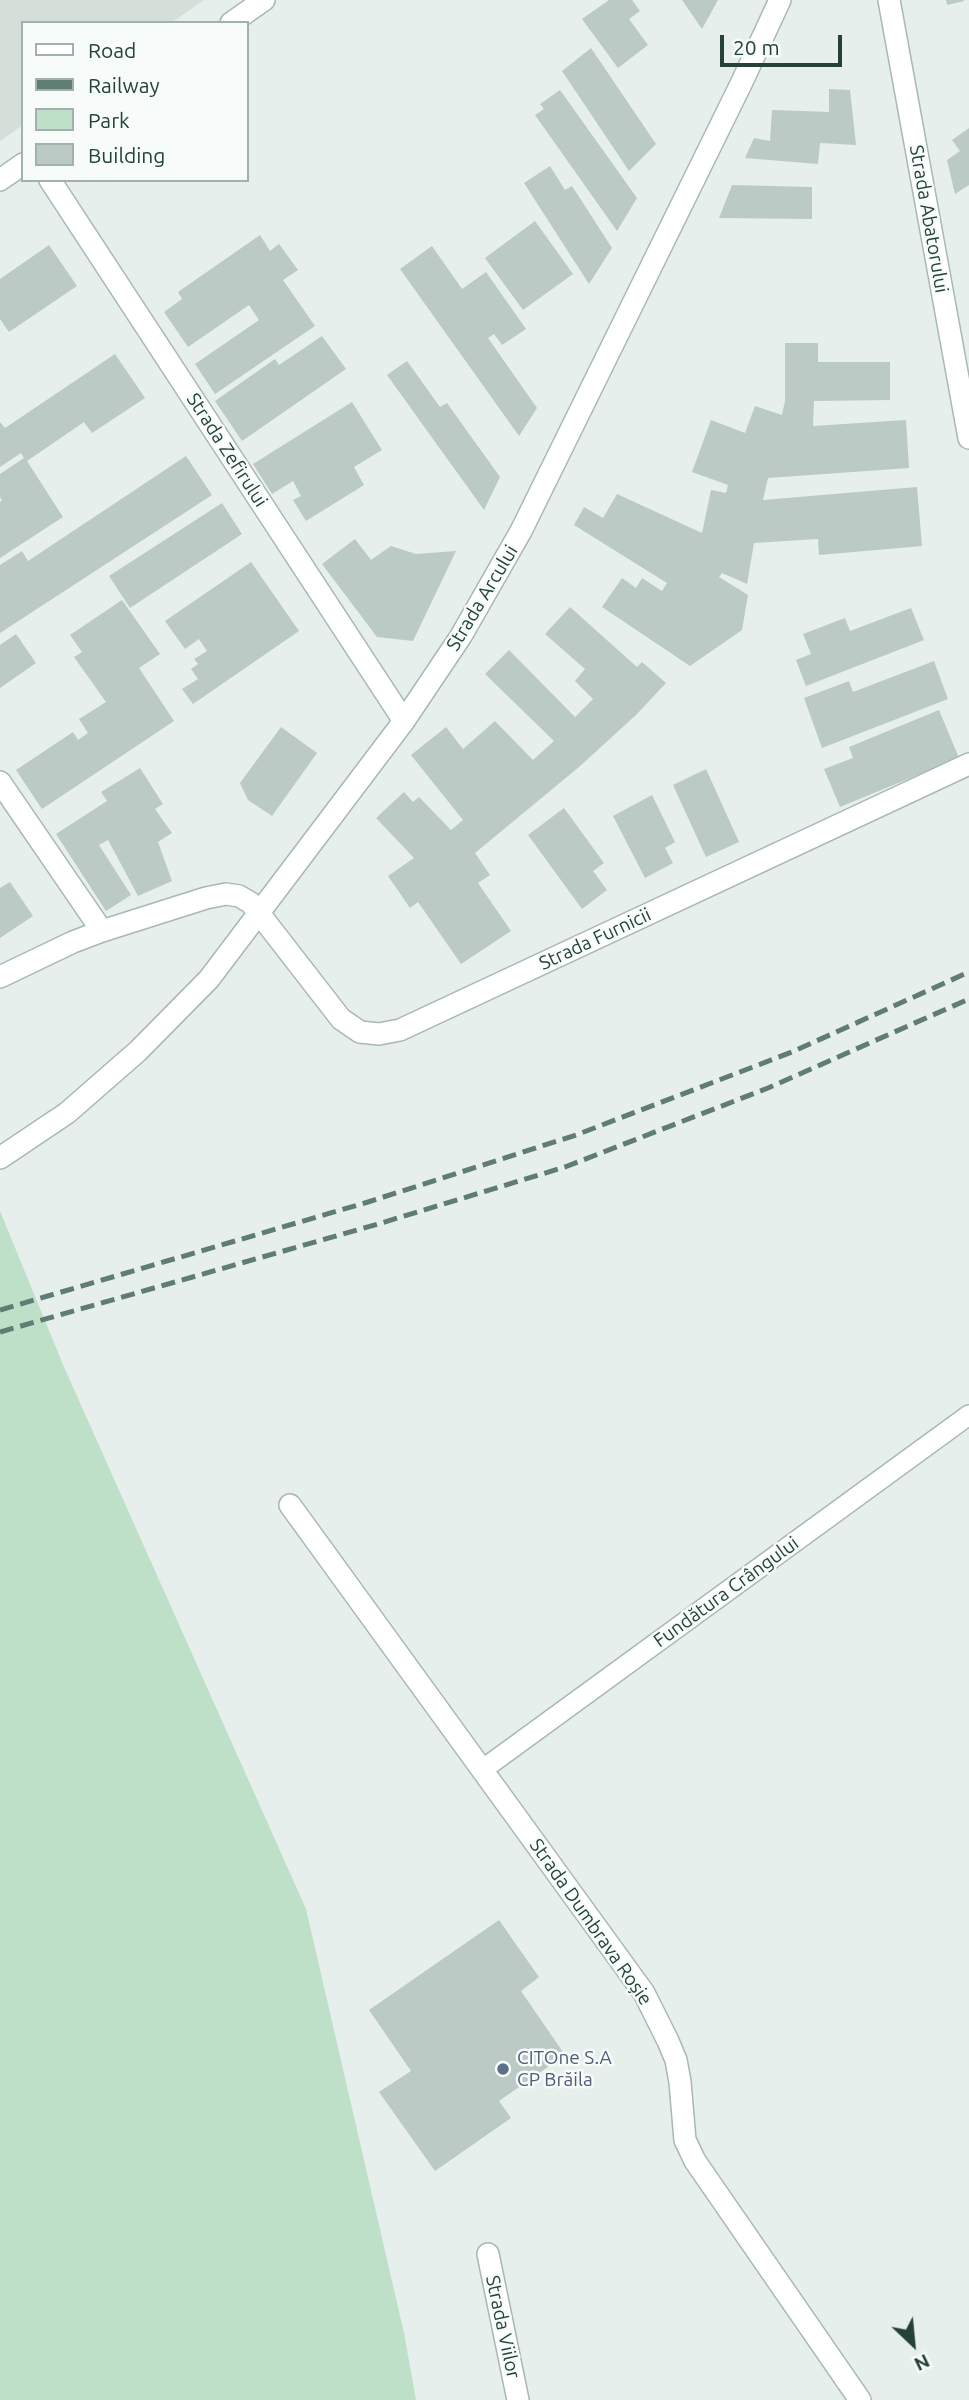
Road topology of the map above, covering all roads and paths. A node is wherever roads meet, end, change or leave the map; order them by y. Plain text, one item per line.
1 (264, 0) edge
2 (780, 0) edge
3 (889, 0) edge
4 (234, 21) edge
5 (21, 165) edge
6 (0, 180) edge
7 (51, 182) edge
8 (969, 438) edge
9 (404, 721) junction
10 (969, 764) edge
11 (0, 782) edge
12 (260, 913) junction
13 (102, 931) junction
14 (0, 977) edge
15 (0, 1158) edge
16 (969, 1415) edge
17 (290, 1505) dead end
18 (482, 1770) junction
19 (488, 2254) dead end
20 (518, 2400) edge
21 (860, 2400) edge

1 - 4 street
2 - 9 street, Strada Arcului
3 - 8 street, Strada Abatorului
5 - 6 street
7 - 9 street, Strada Zefirului
9 - 12 street, Strada Arcului
10 - 12 street, Strada Furnicii
11 - 13 street
12 - 13 street
12 - 15 street, Strada Arcului
13 - 14 street
16 - 18 lane, Fundătura Crângului
17 - 18 street, Strada Dumbrava Roșie
18 - 21 street, Strada Dumbrava Roșie
19 - 20 street, Strada Viilor

